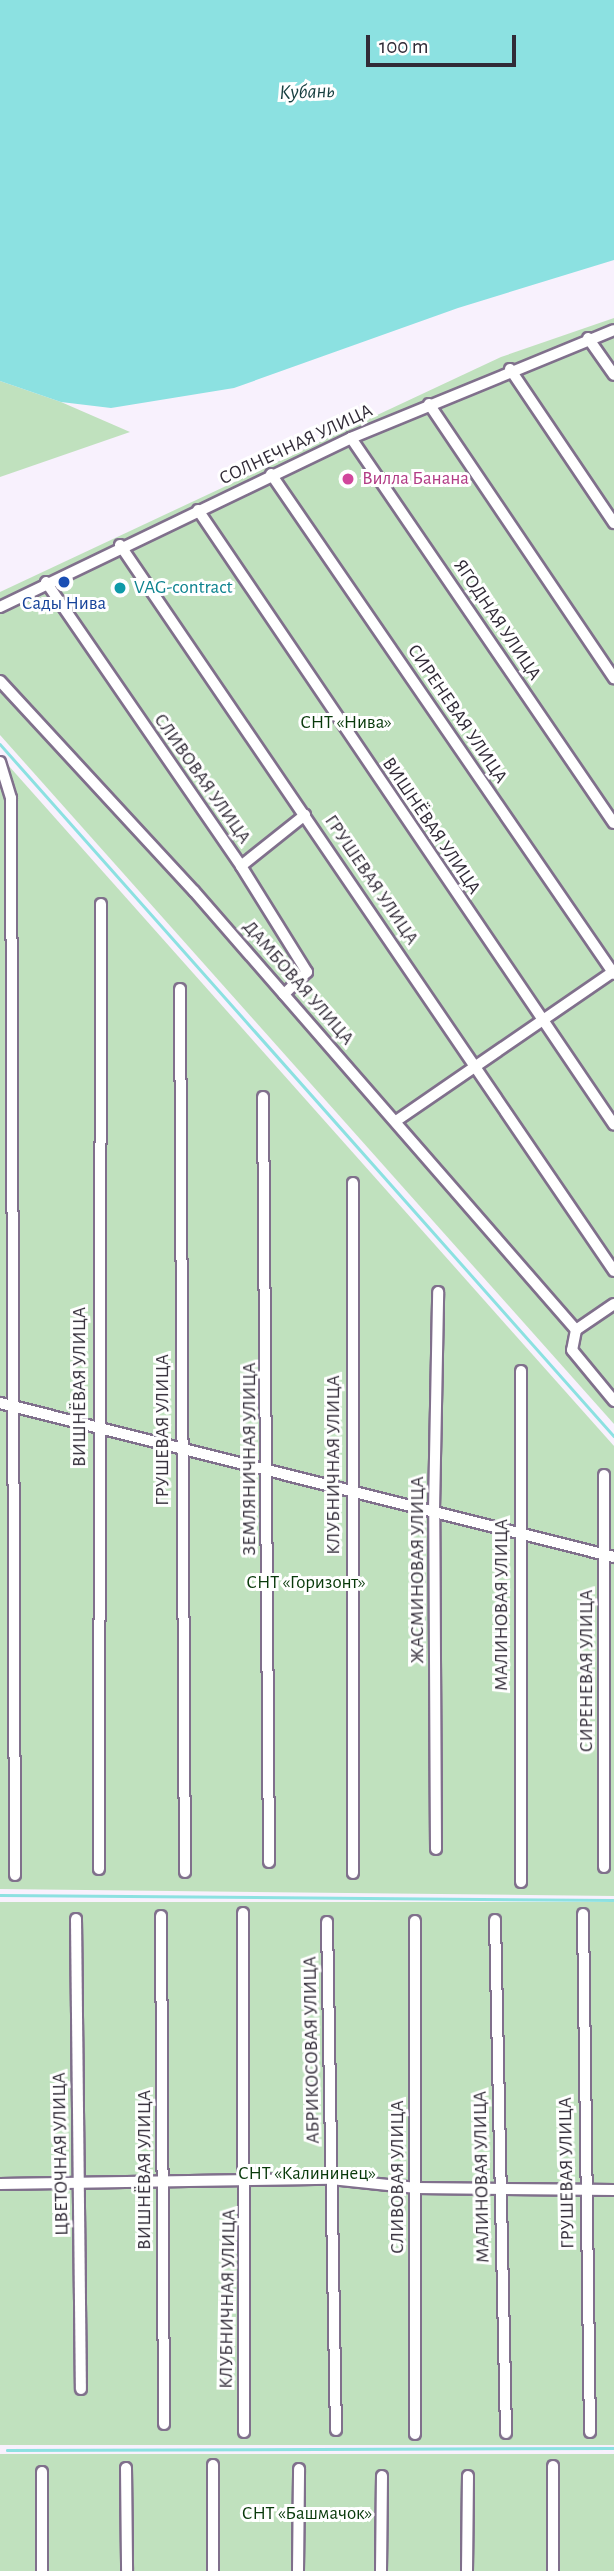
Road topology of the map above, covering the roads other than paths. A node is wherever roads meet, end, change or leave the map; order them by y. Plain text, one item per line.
1 (614, 330) edge
2 (589, 338) junction
3 (509, 369) junction
4 (614, 375) edge
5 (429, 404) junction
6 (351, 438) junction
7 (271, 474) junction
8 (198, 510) junction
9 (614, 523) edge
10 (120, 545) junction
11 (46, 582) junction
12 (0, 607) edge
13 (614, 678) edge
14 (0, 681) edge
15 (0, 761) edge
16 (306, 815) junction
17 (614, 823) edge
18 (241, 866) junction
19 (101, 904) dead end
20 (614, 972) edge
21 (180, 989) dead end
22 (284, 994) junction
23 (543, 1020) junction
24 (476, 1067) junction
25 (263, 1097) dead end
26 (396, 1121) junction
27 (614, 1125) edge
28 (354, 1183) dead end
29 (614, 1271) edge
30 (438, 1292) dead end
31 (614, 1304) edge
32 (576, 1330) junction
33 (521, 1371) dead end
34 (614, 1401) edge
35 (0, 1403) edge
36 (12, 1404) junction
37 (97, 1427) junction
38 (181, 1448) junction
39 (268, 1470) junction
40 (604, 1475) dead end
41 (351, 1488) junction
42 (434, 1510) junction
43 (519, 1535) junction
44 (609, 1556) edge
45 (436, 1849) dead end
46 (269, 1863) dead end
47 (604, 1867) dead end
48 (99, 1869) dead end
49 (185, 1872) dead end
50 (353, 1873) dead end
51 (15, 1875) dead end
52 (521, 1882) dead end
53 (243, 1913) dead end
54 (583, 1914) dead end
55 (161, 1916) dead end
56 (76, 1919) dead end
57 (495, 1920) dead end
58 (415, 1921) dead end
59 (327, 1922) dead end
60 (247, 2179) junction
61 (331, 2179) junction
62 (163, 2181) junction
63 (79, 2182) junction
64 (0, 2184) edge
65 (416, 2188) junction
66 (499, 2190) junction
67 (584, 2190) junction
68 (614, 2190) edge
69 (81, 2389) dead end
70 (164, 2424) dead end
71 (336, 2430) dead end
72 (244, 2432) dead end
73 (590, 2432) dead end
74 (506, 2433) dead end
75 (415, 2434) dead end
76 (213, 2465) dead end
77 (553, 2466) dead end
78 (126, 2468) dead end
79 (299, 2469) dead end
80 (42, 2472) dead end
81 (382, 2476) dead end
82 (468, 2476) dead end
83 (42, 2571) edge
84 (127, 2571) edge
85 (213, 2571) edge
86 (298, 2571) edge
87 (381, 2571) edge
88 (467, 2571) edge
89 (553, 2571) edge

1 - 2 street, СОЛНЕЧНАЯ УЛИЦА
2 - 3 street, СОЛНЕЧНАЯ УЛИЦА
2 - 4 street
3 - 5 street, СОЛНЕЧНАЯ УЛИЦА
3 - 9 street
5 - 6 street, СОЛНЕЧНАЯ УЛИЦА
5 - 13 street
6 - 7 street, СОЛНЕЧНАЯ УЛИЦА
6 - 17 street, ЯГОДНАЯ УЛИЦА
7 - 8 street, СОЛНЕЧНАЯ УЛИЦА
7 - 20 street, СИРЕНЕВАЯ УЛИЦА
8 - 10 street, СОЛНЕЧНАЯ УЛИЦА
8 - 23 street, ВИШНЁВАЯ УЛИЦА
10 - 11 street, СОЛНЕЧНАЯ УЛИЦА
10 - 16 street, ГРУШЕВАЯ УЛИЦА
11 - 12 street, СОЛНЕЧНАЯ УЛИЦА
11 - 18 street, СЛИВОВАЯ УЛИЦА
14 - 22 street, ДАМБОВАЯ УЛИЦА
15 - 36 street
16 - 18 street
16 - 24 street, ГРУШЕВАЯ УЛИЦА
18 - 22 street, СЛИВОВАЯ УЛИЦА
19 - 37 street, ВИШНЁВАЯ УЛИЦА
20 - 23 street
21 - 38 street, ГРУШЕВАЯ УЛИЦА
22 - 26 street, ДАМБОВАЯ УЛИЦА
23 - 24 street
23 - 27 street, ВИШНЁВАЯ УЛИЦА
24 - 26 street
24 - 29 street, ГРУШЕВАЯ УЛИЦА
25 - 39 street, ЗЕМЛЯНИЧНАЯ УЛИЦА
26 - 32 street, ДАМБОВАЯ УЛИЦА
28 - 41 street, КЛУБНИЧНАЯ УЛИЦА
30 - 42 street, ЖАСМИНОВАЯ УЛИЦА
31 - 32 street
32 - 34 street
33 - 43 street, МАЛИНОВАЯ УЛИЦА
35 - 36 street
36 - 37 street
36 - 51 street
37 - 38 street
37 - 48 street, ВИШНЁВАЯ УЛИЦА
38 - 39 street
38 - 49 street, ГРУШЕВАЯ УЛИЦА
39 - 41 street
39 - 46 street, ЗЕМЛЯНИЧНАЯ УЛИЦА
40 - 44 street, СИРЕНЕВАЯ УЛИЦА
41 - 42 street
41 - 50 street, КЛУБНИЧНАЯ УЛИЦА
42 - 43 street
42 - 45 street, ЖАСМИНОВАЯ УЛИЦА
43 - 44 street
43 - 52 street, МАЛИНОВАЯ УЛИЦА
44 - 47 street, СИРЕНЕВАЯ УЛИЦА
53 - 60 street, КЛУБНИЧНАЯ УЛИЦА
54 - 67 street, ГРУШЕВАЯ УЛИЦА
55 - 62 street, ВИШНЁВАЯ УЛИЦА
56 - 63 street, ЦВЕТОЧНАЯ УЛИЦА
57 - 66 street, МАЛИНОВАЯ УЛИЦА
58 - 65 street, СЛИВОВАЯ УЛИЦА
59 - 61 street, АБРИКОСОВАЯ УЛИЦА
60 - 61 street
60 - 62 street
60 - 72 street, КЛУБНИЧНАЯ УЛИЦА
61 - 65 street
61 - 71 street, АБРИКОСОВАЯ УЛИЦА
62 - 63 street
62 - 70 street, ВИШНЁВАЯ УЛИЦА
63 - 64 street
63 - 69 street, ЦВЕТОЧНАЯ УЛИЦА
65 - 66 street
65 - 75 street, СЛИВОВАЯ УЛИЦА
66 - 67 street
66 - 74 street, МАЛИНОВАЯ УЛИЦА
67 - 68 street
67 - 73 street, ГРУШЕВАЯ УЛИЦА
76 - 85 street
77 - 89 street
78 - 84 street
79 - 86 street
80 - 83 street
81 - 87 street
82 - 88 street

